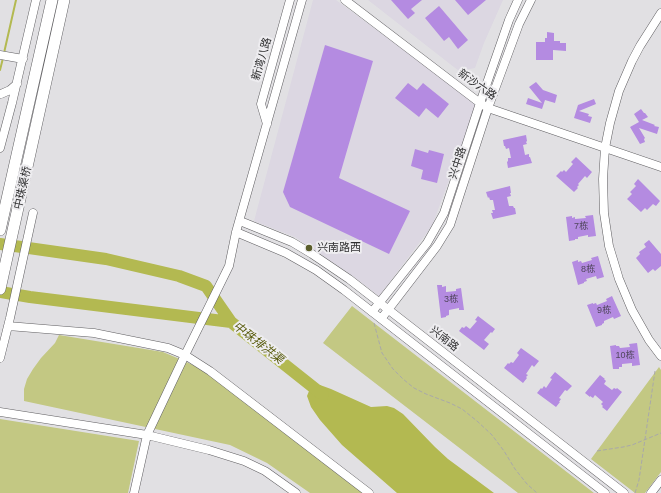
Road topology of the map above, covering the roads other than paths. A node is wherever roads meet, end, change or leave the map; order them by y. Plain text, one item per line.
1 (36, 0) edge
2 (52, 0) edge
3 (64, 0) edge
4 (290, 0) edge
5 (302, 0) edge
6 (345, 0) edge
7 (518, 0) edge
8 (531, 0) edge
9 (661, 13) edge
10 (0, 54) edge
11 (23, 59) junction
12 (17, 84) junction
13 (0, 94) edge
14 (12, 103) junction
15 (480, 103) junction
16 (488, 108) junction
17 (267, 124) junction
18 (0, 148) edge
19 (605, 148) junction
20 (661, 167) edge
21 (33, 213) dead end
22 (240, 221) junction
23 (0, 230) edge
24 (236, 232) junction
25 (0, 289) edge
26 (380, 303) junction
27 (388, 309) junction
28 (372, 312) junction
29 (377, 321) junction
30 (9, 322) junction
31 (185, 355) junction
32 (661, 356) edge
33 (0, 358) edge
34 (0, 412) edge
35 (147, 435) junction
36 (661, 480) edge
37 (134, 493) edge
38 (296, 493) edge
39 (369, 493) edge
40 (605, 493) edge
41 (624, 493) edge
42 (651, 493) edge

1 - 11 street
2 - 23 highway, 中珠渠桥
3 - 25 highway, 中珠渠桥
4 - 17 street, 新湾八路
5 - 17 street, 新湾八路
6 - 15 street, 新沙六路
7 - 15 street, 兴中路
8 - 16 street, 兴中路
9 - 19 street
10 - 11 street
11 - 12 street
12 - 13 street
12 - 14 street
13 - 14 street
14 - 18 street
15 - 16 street, 新沙六路
15 - 26 street, 兴中路
16 - 19 street, 新沙六路
16 - 27 street, 兴中路
17 - 22 street, 新湾八路
19 - 20 street, 新沙六路
19 - 32 street
21 - 30 street
22 - 24 street, 新湾八路
22 - 26 street, 兴南路
24 - 28 street, 兴南路
24 - 31 street, 新湾八路
26 - 27 street, 兴南路
26 - 28 street, 兴中路
27 - 29 street, 兴中路
27 - 41 street, 兴南路
28 - 29 street, 兴南路
29 - 40 street, 兴南路
30 - 31 street
30 - 33 street
31 - 35 street, 新湾八路
31 - 39 street
34 - 35 street
35 - 37 street, 新湾八路
35 - 38 street
36 - 42 street

